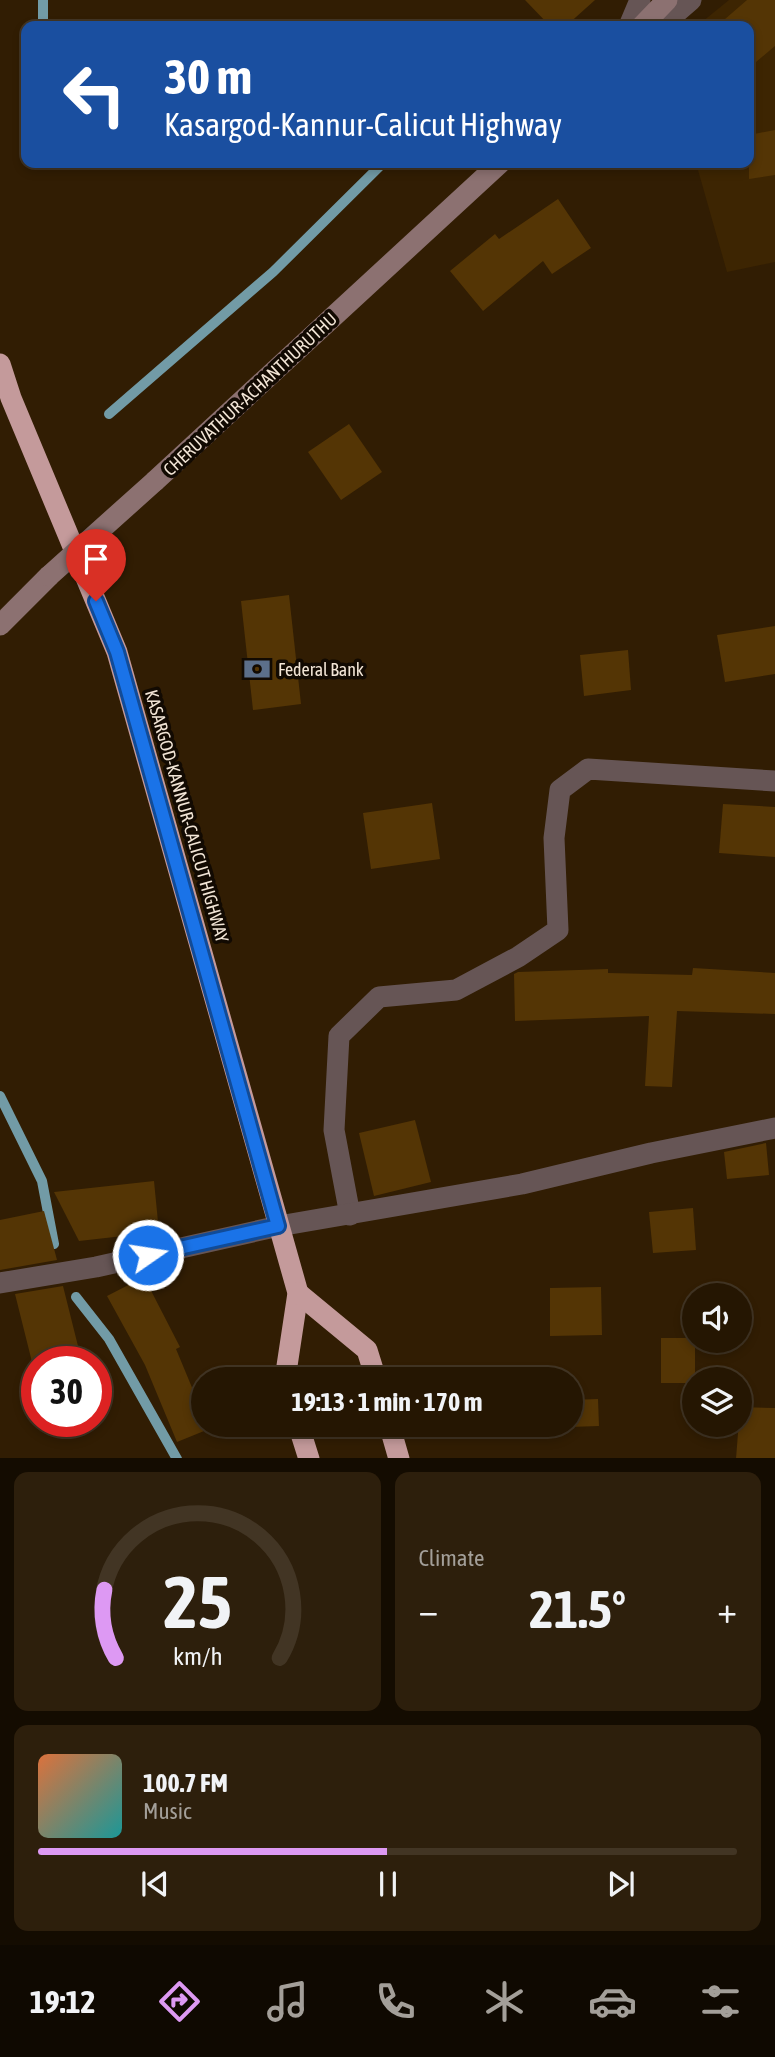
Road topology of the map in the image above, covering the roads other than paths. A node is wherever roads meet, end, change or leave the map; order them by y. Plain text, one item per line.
1 (640, 0) edge
2 (667, 0) edge
3 (691, 0) edge
4 (631, 21) edge
5 (647, 21) edge
6 (667, 21) edge
7 (495, 168) edge
8 (0, 363) edge
9 (0, 625) edge
10 (775, 781) edge
11 (775, 1128) edge
12 (350, 1215) junction
13 (278, 1226) junction
14 (0, 1283) edge
15 (298, 1293) junction
16 (287, 1367) edge
17 (372, 1367) edge
18 (302, 1437) edge
19 (393, 1437) edge
20 (309, 1458) edge
21 (399, 1458) edge

1 - 4 street
2 - 5 main road
3 - 6 street
7 - 9 main road, CHERUVATHUR-ACHANTHURUTHU, bridge
8 - 13 highway, KASARGOD-KANNUR-CALICUT HIGHWAY
10 - 12 street
11 - 12 street
12 - 13 street
13 - 14 street
13 - 15 highway, KASARGOD-KANNUR-CALICUT HIGHWAY
15 - 16 highway, KASARGOD-KANNUR-CALICUT HIGHWAY
15 - 17 highway
18 - 20 highway
19 - 21 highway

